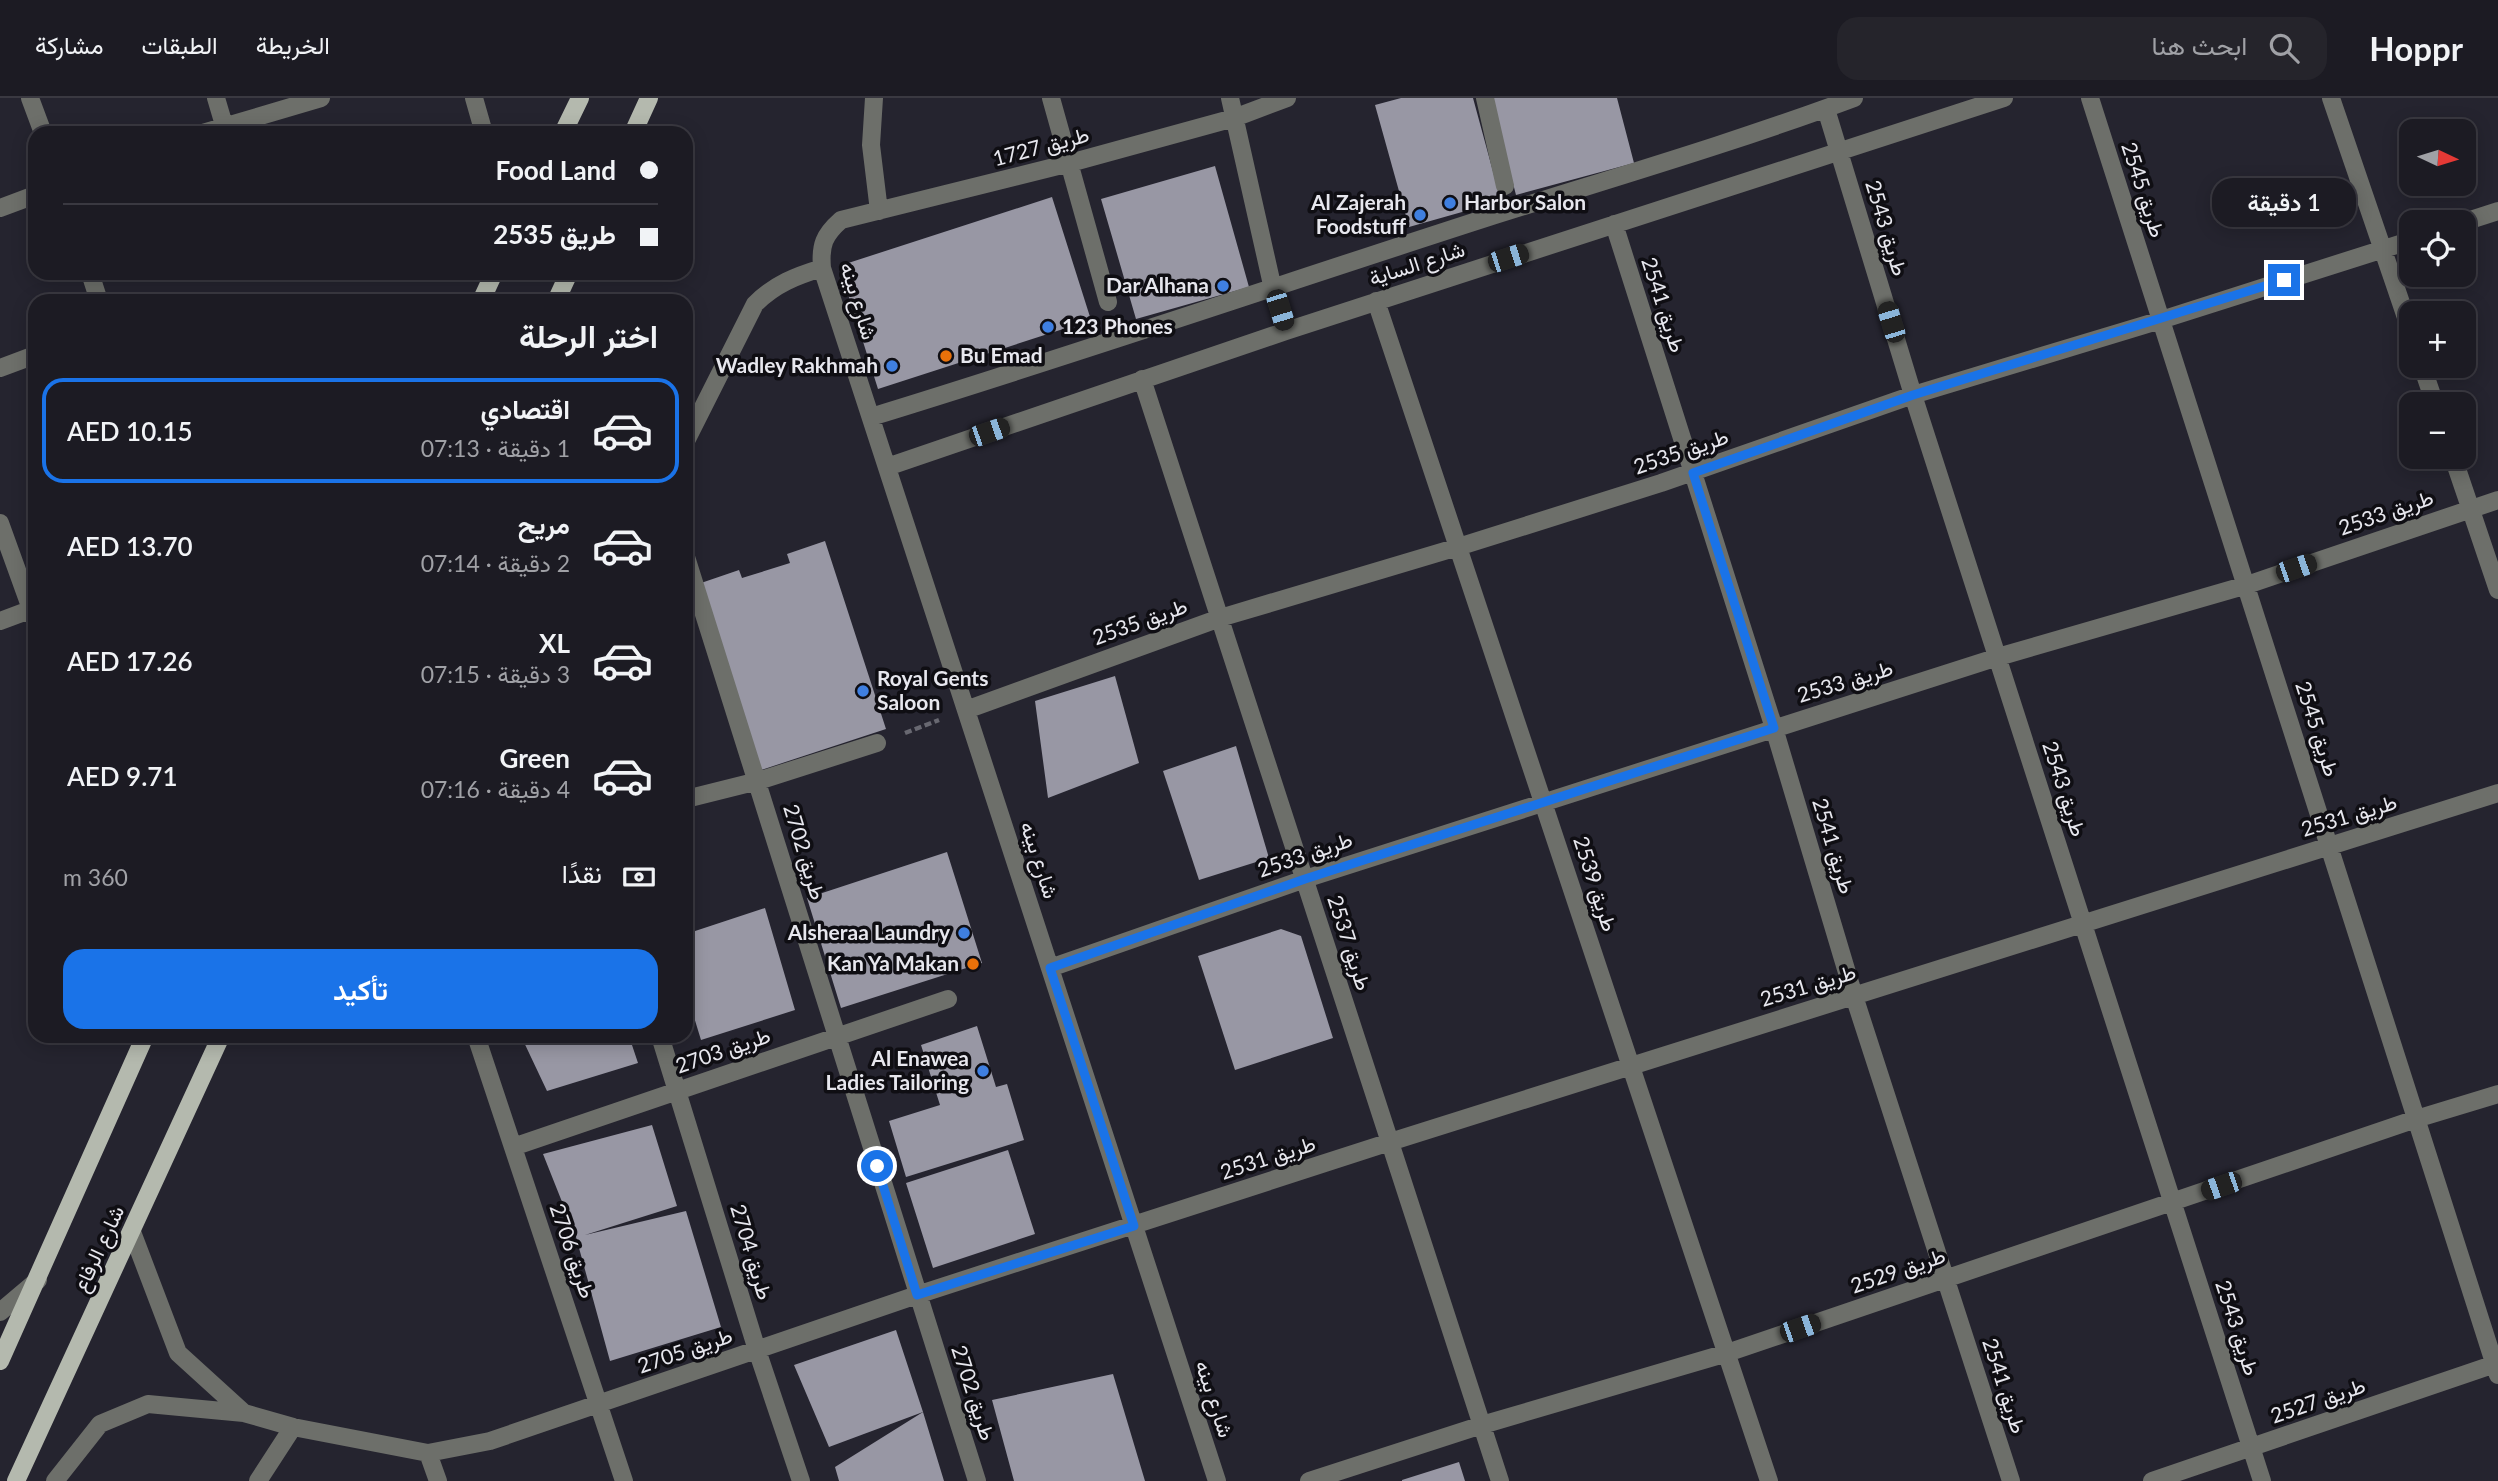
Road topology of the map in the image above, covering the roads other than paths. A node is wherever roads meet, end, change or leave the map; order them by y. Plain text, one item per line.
1 (30, 98) edge
2 (216, 98) edge
3 (321, 98) edge
4 (474, 98) edge
5 (580, 98) edge
6 (649, 98) edge
7 (874, 98) edge
8 (1051, 98) edge
9 (1230, 98) edge
10 (1287, 98) edge
11 (1485, 98) edge
12 (1854, 98) edge
13 (2004, 98) edge
14 (2090, 98) edge
15 (2331, 98) edge
16 (1826, 109) junction
17 (1234, 118) junction
18 (224, 125) joint
19 (40, 126) edge
20 (482, 126) edge
21 (566, 126) edge
22 (636, 126) edge
23 (1839, 152) junction
24 (1070, 163) junction
25 (1505, 186) dead end
26 (28, 198) edge
27 (0, 208) edge
28 (879, 211) junction
29 (2498, 211) edge
30 (2476, 218) edge
31 (1614, 224) junction
32 (2399, 244) edge
33 (2382, 249) junction
34 (821, 260) junction
35 (1273, 289) junction
36 (1376, 301) junction
37 (2400, 301) edge
38 (1108, 302) dead end
39 (2161, 320) junction
40 (1286, 331) junction
41 (28, 358) edge
42 (0, 368) edge
43 (1142, 379) junction
44 (1913, 395) junction
45 (871, 417) junction
46 (693, 427) edge
47 (887, 467) junction
48 (2457, 469) edge
49 (1693, 473) junction
50 (2498, 500) edge
51 (2470, 508) junction
52 (0, 523) edge
53 (1458, 547) junction
54 (693, 579) edge
55 (2246, 585) junction
56 (2498, 590) edge
57 (28, 596) edge
58 (28, 614) edge
59 (1220, 618) junction
60 (0, 621) edge
61 (1998, 657) junction
62 (966, 710) junction
63 (1774, 728) junction
64 (877, 743) road end
65 (758, 781) junction
66 (2498, 793) edge
67 (693, 797) edge
68 (1544, 802) junction
69 (2330, 846) junction
70 (1305, 879) junction
71 (2083, 924) junction
72 (1050, 968) junction
73 (1854, 996) junction
74 (948, 999) dead end
75 (836, 1037) junction
76 (142, 1043) edge
77 (218, 1043) edge
78 (478, 1043) edge
79 (662, 1043) edge
80 (1632, 1066) junction
81 (677, 1091) junction
82 (2498, 1094) edge
83 (2416, 1119) junction
84 (1390, 1142) junction
85 (513, 1147) junction
86 (2172, 1203) junction
87 (1134, 1226) junction
88 (132, 1232) junction
89 (1945, 1278) junction
90 (38, 1280) junction
91 (917, 1295) junction
92 (0, 1312) edge
93 (757, 1350) junction
94 (1727, 1353) junction
95 (0, 1361) edge
96 (2497, 1368) edge
97 (599, 1404) junction
98 (244, 1413) junction
99 (1482, 1425) junction
100 (293, 1427) junction
101 (2251, 1447) junction
102 (428, 1453) junction
103 (16, 1481) edge
104 (55, 1481) edge
105 (258, 1481) edge
106 (438, 1481) edge
107 (624, 1481) edge
108 (802, 1481) edge
109 (977, 1481) edge
110 (1217, 1481) edge
111 (1309, 1481) edge
112 (1500, 1481) edge
113 (1769, 1481) edge
114 (2011, 1481) edge
115 (2152, 1481) edge
116 (2262, 1481) edge

1 - 19 street
2 - 18 street
3 - 18 street
4 - 20 street
5 - 21 main road
6 - 22 main road
7 - 28 street
8 - 24 street
9 - 17 street
10 - 17 street, طريق 1727
11 - 25 street
12 - 16 street, شارع الساية
13 - 23 street, شارع الساية
14 - 39 street, طريق 2545
15 - 33 street
16 - 23 street, طريق 2543
16 - 35 street, شارع الساية
17 - 24 street, طريق 1727
17 - 35 street
23 - 31 street, شارع الساية
23 - 44 street, طريق 2543
24 - 28 street, طريق 1727
24 - 38 street
26 - 27 street
28 - 34 street, طريق 1727
29 - 30 street
31 - 36 street, شارع الساية
31 - 49 street, طريق 2541
32 - 33 street, طريق 2535
33 - 37 street
33 - 39 street, طريق 2535
34 - 45 street, شارع بينه
34 - 46 street
35 - 40 street
35 - 45 street, شارع الساية
36 - 40 street, شارع الساية
36 - 53 street, طريق 2539
39 - 44 street, طريق 2535
39 - 55 street, طريق 2545
40 - 43 street, شارع الساية
41 - 42 street
43 - 47 street, شارع الساية
43 - 59 street, طريق 2537
44 - 49 street, طريق 2535
44 - 61 street, طريق 2543
45 - 47 street, شارع بينه
47 - 62 street, شارع بينه
48 - 51 street
49 - 53 street, طريق 2535
49 - 63 street, طريق 2541
50 - 51 street, طريق 2533
51 - 55 street, طريق 2533
51 - 56 street
52 - 57 street
53 - 59 street, طريق 2535
53 - 68 street, طريق 2539
54 - 65 street, طريق 2702
55 - 61 street, طريق 2533
55 - 69 street, طريق 2545
58 - 60 street
59 - 62 street, طريق 2535
59 - 70 street, طريق 2537
61 - 63 street, طريق 2533
61 - 71 street, طريق 2543
62 - 72 street, شارع بينه
63 - 68 street, طريق 2533
63 - 73 street, طريق 2541
64 - 65 street
65 - 67 street
65 - 75 street, طريق 2702
66 - 69 street, طريق 2531
68 - 70 street, طريق 2533
68 - 80 street, طريق 2539
69 - 71 street, طريق 2531
69 - 83 street, طريق 2545
70 - 72 street, طريق 2533
70 - 84 street, طريق 2537
71 - 73 street, طريق 2531
71 - 86 street, طريق 2543
72 - 87 street, شارع بينه
73 - 80 street, طريق 2531
73 - 89 street, طريق 2541
74 - 75 street, طريق 2703
75 - 81 street, طريق 2703
75 - 91 street, طريق 2702
76 - 90 main road, شارع الرفاع
77 - 88 main road, شارع الرفاع
78 - 85 street, طريق 2706
79 - 81 street, طريق 2704
80 - 84 street, طريق 2531
80 - 94 street, طريق 2539
81 - 85 street, طريق 2703
81 - 93 street, طريق 2704
82 - 83 street, طريق 2529
83 - 86 street, طريق 2529
83 - 96 street, طريق 2545
84 - 87 street, طريق 2531
84 - 99 street, طريق 2537
85 - 97 street, طريق 2706
86 - 89 street, طريق 2529
86 - 101 street, طريق 2543
87 - 91 street, طريق 2705
87 - 110 street, شارع بينه
88 - 98 street, طريق 2705
88 - 103 main road, شارع الرفاع
89 - 94 street, طريق 2529
89 - 114 street, طريق 2541
90 - 92 street
90 - 95 main road, شارع الرفاع
91 - 93 street, طريق 2705
91 - 109 street, طريق 2702
93 - 97 street, طريق 2705
93 - 108 street, طريق 2704
94 - 99 street, طريق 2529
94 - 113 street, طريق 2539
96 - 101 street, طريق 2527
97 - 102 street, طريق 2705
97 - 107 street, طريق 2706
98 - 100 street, طريق 2705
98 - 104 street, طريق 2705
99 - 111 street, طريق 2529
99 - 112 street, طريق 2537
100 - 102 street, طريق 2705
100 - 105 street
101 - 115 street, طريق 2527
101 - 116 street, طريق 2543
102 - 106 street

